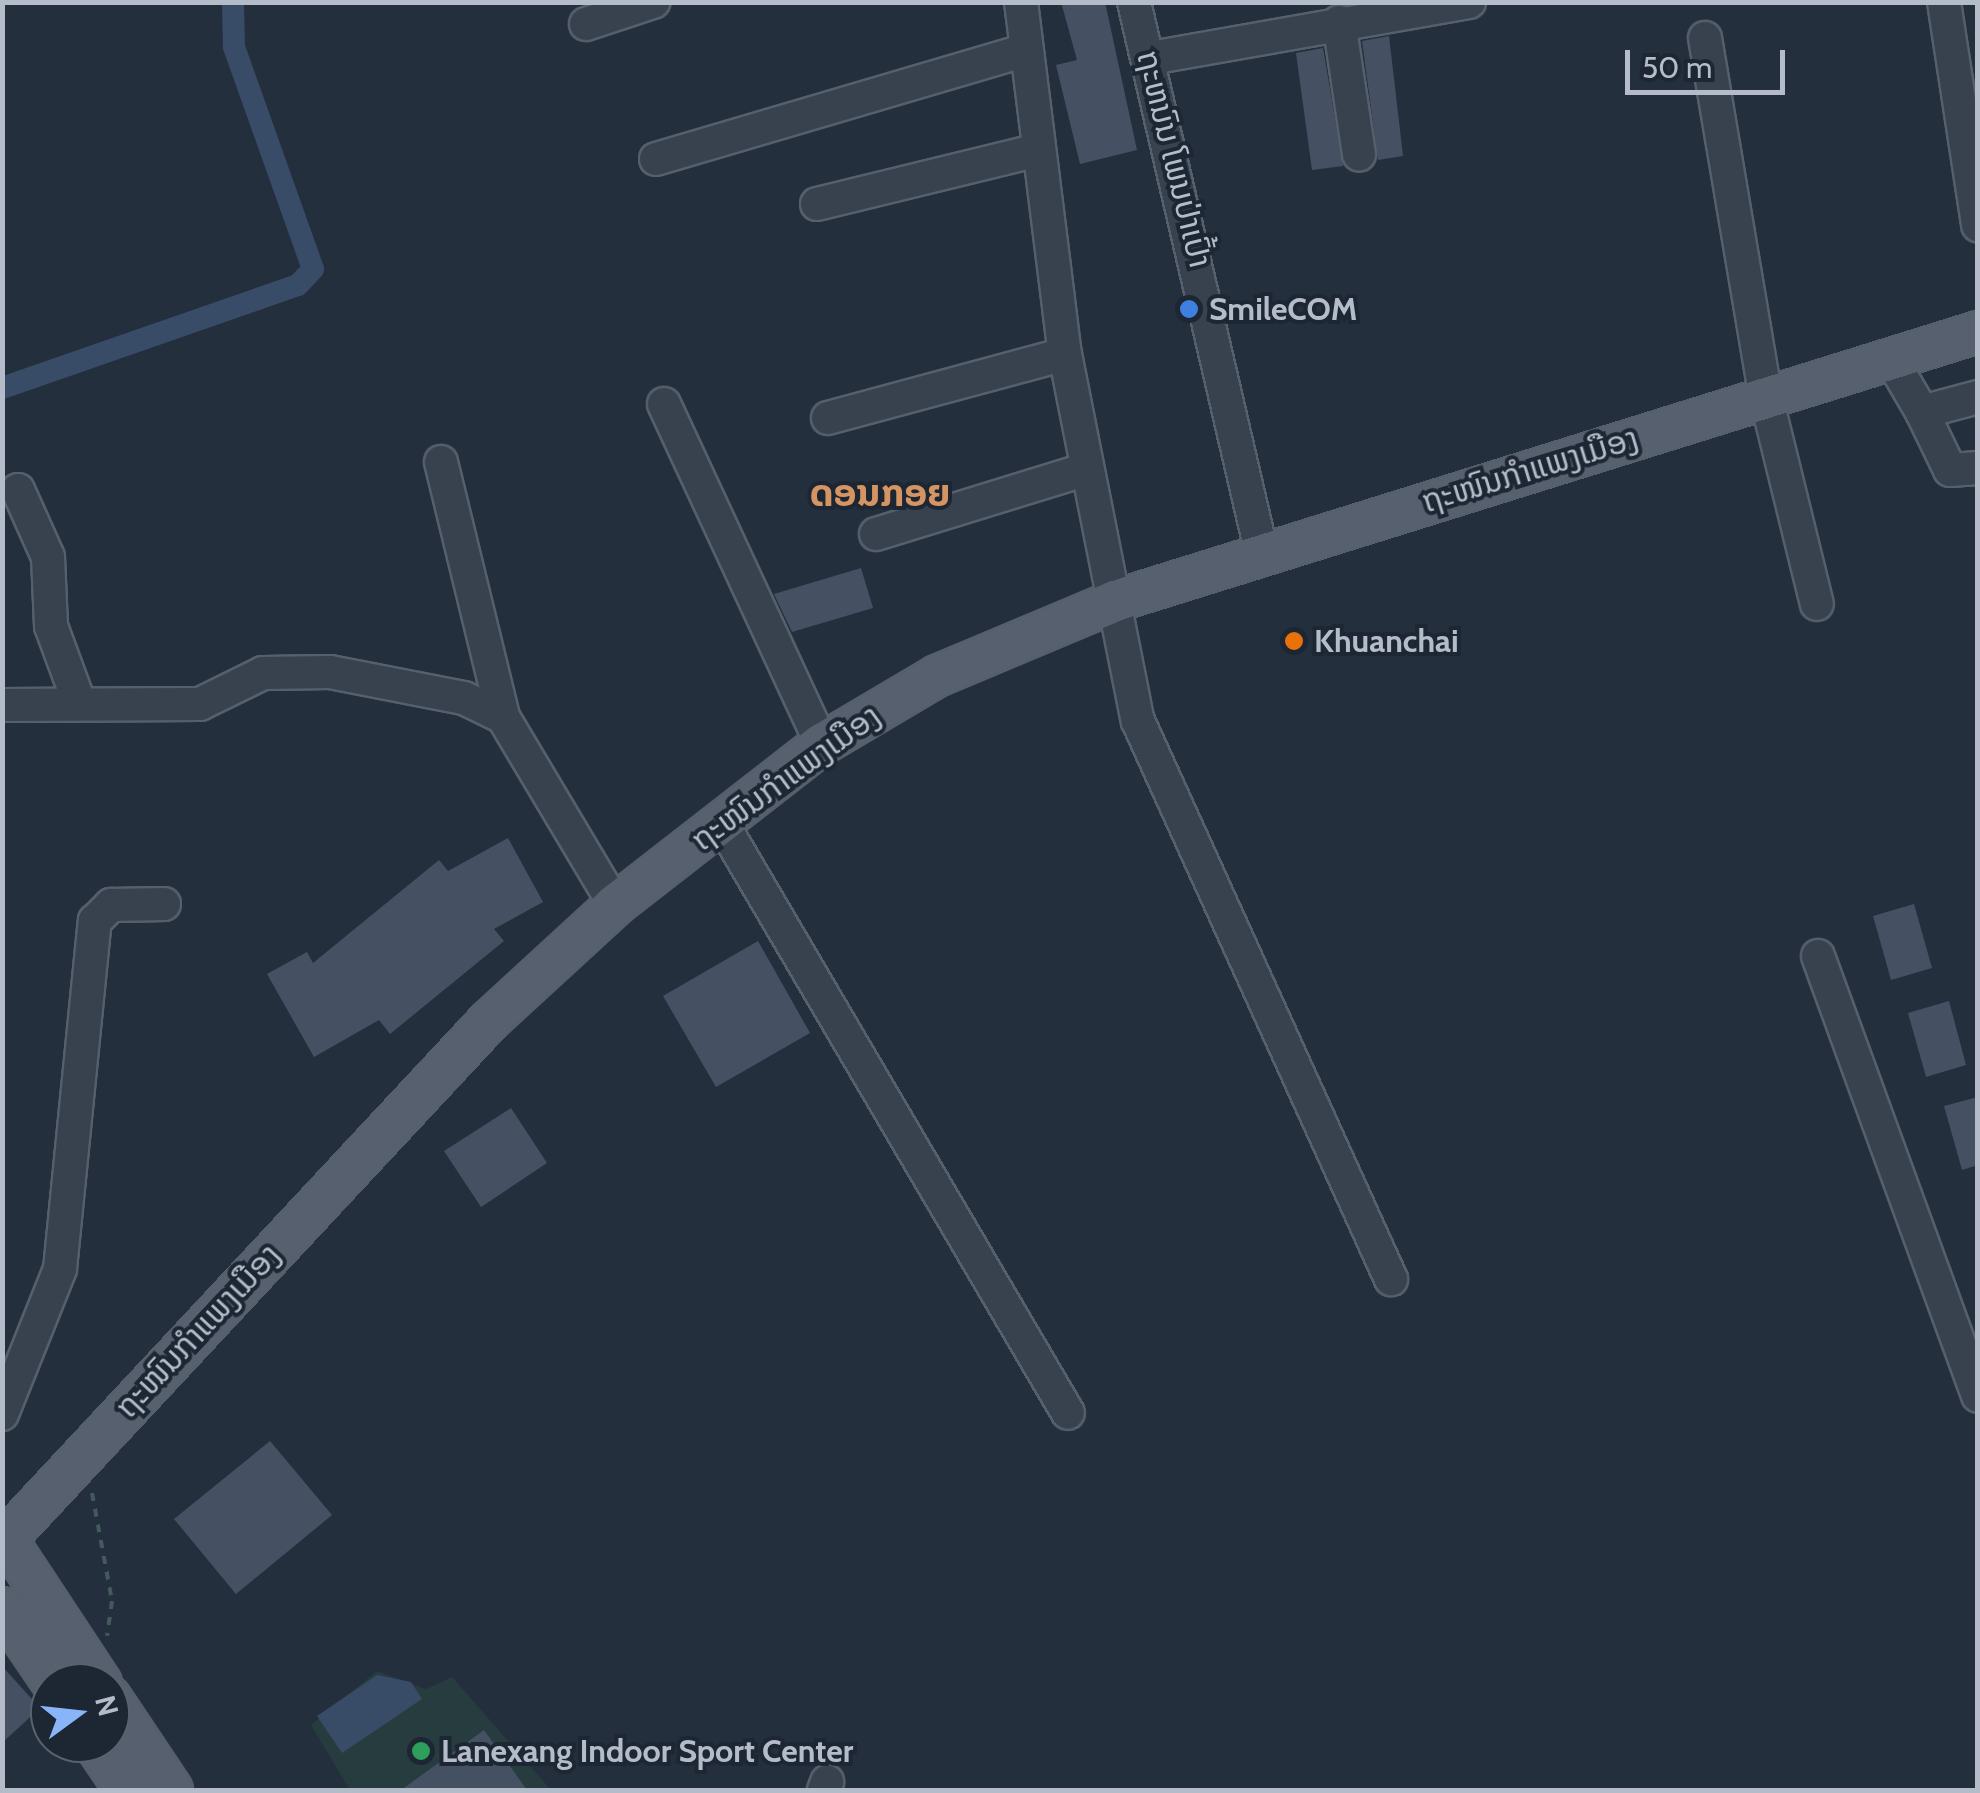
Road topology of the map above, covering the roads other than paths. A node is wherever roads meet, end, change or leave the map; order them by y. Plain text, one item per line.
1 (653, 2) edge
2 (1022, 2) edge
3 (1134, 2) edge
4 (1469, 2) edge
5 (1944, 2) edge
6 (1338, 22) junction
7 (586, 24) dead end
8 (1706, 38) dead end
9 (1026, 50) junction
10 (1151, 58) junction
11 (1039, 150) junction
12 (1359, 155) dead end
13 (656, 159) dead end
14 (817, 204) dead end
15 (1978, 224) edge
16 (1976, 338) edge
17 (1065, 354) junction
18 (1891, 359) junction
19 (1978, 397) edge
20 (1766, 398) junction
21 (664, 404) dead end
22 (1922, 412) junction
23 (828, 418) dead end
24 (440, 462) dead end
25 (1978, 468) edge
26 (1087, 469) junction
27 (18, 490) dead end
28 (876, 534) dead end
29 (1261, 550) junction
30 (1115, 601) junction
31 (1817, 604) dead end
32 (79, 702) junction
33 (2, 705) edge
34 (503, 717) junction
35 (822, 744) junction
36 (720, 822) junction
37 (164, 904) dead end
38 (615, 905) junction
39 (1818, 956) dead end
40 (1391, 1280) dead end
41 (1978, 1396) edge
42 (1068, 1413) dead end
43 (2, 1414) edge
44 (4, 1538) edge
45 (2, 1608) edge
46 (39, 1663) edge
47 (88, 1663) edge
48 (130, 1726) edge
49 (108, 1763) edge
50 (126, 1790) edge
51 (172, 1790) edge

1 - 7 street
2 - 9 street
3 - 10 street, ຖະຫນົນ ໂພນປ່າເປົ້າ
4 - 6 street
5 - 15 street
6 - 10 street
6 - 12 street
8 - 20 street
9 - 11 street
9 - 13 street
10 - 29 street, ຖະຫນົນ ໂພນປ່າເປົ້າ
11 - 14 street
11 - 17 street
16 - 18 main road, ຖະໜົນກຳແພງເມືອງ
17 - 23 street
17 - 26 street
18 - 20 main road, ຖະໜົນກຳແພງເມືອງ
18 - 22 street
19 - 22 street
20 - 29 main road, ຖະໜົນກຳແພງເມືອງ
20 - 31 street
21 - 35 street
22 - 25 street
24 - 34 street
26 - 28 street
26 - 30 street
27 - 32 street
29 - 30 main road, ຖະໜົນກຳແພງເມືອງ
30 - 35 main road, ຖະໜົນກຳແພງເມືອງ
30 - 40 street
32 - 33 street
32 - 34 street
34 - 38 street
35 - 36 main road, ຖະໜົນກຳແພງເມືອງ
36 - 38 main road, ຖະໜົນກຳແພງເມືອງ
36 - 42 street
37 - 43 street
38 - 44 main road, ຖະໜົນກຳແພງເມືອງ
39 - 41 street
44 - 47 main road
45 - 46 main road
48 - 51 main road
49 - 50 main road

